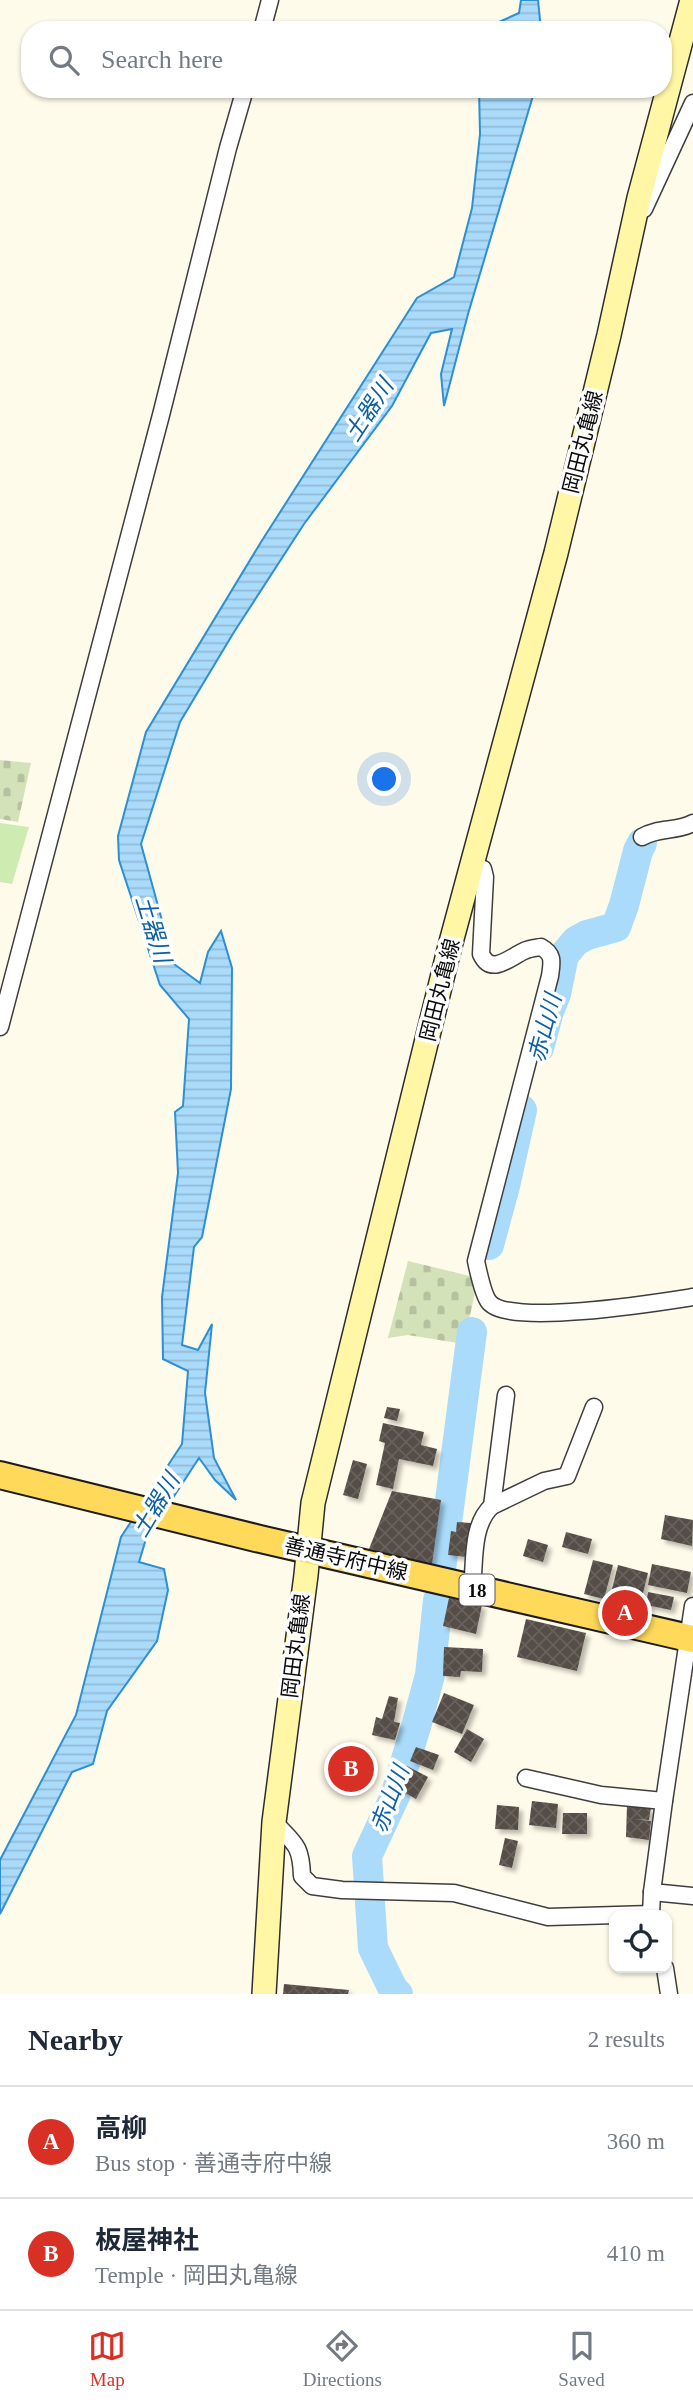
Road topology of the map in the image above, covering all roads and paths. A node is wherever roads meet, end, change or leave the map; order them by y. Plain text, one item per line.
1 (270, 0) edge
2 (692, 0) edge
3 (264, 21) edge
4 (672, 75) edge
5 (242, 98) edge
6 (666, 98) edge
7 (693, 103) edge
8 (630, 241) junction
9 (693, 823) edge
10 (642, 837) dead end
11 (472, 866) junction
12 (0, 1027) edge
13 (693, 1297) edge
14 (506, 1395) dead end
15 (594, 1407) dead end
16 (0, 1475) edge
17 (492, 1506) junction
18 (308, 1549) junction
19 (472, 1589) junction
20 (693, 1606) edge
21 (691, 1639) edge
22 (526, 1778) dead end
23 (664, 1801) junction
24 (274, 1822) junction
25 (652, 1892) junction
26 (693, 1896) edge
27 (651, 1910) edge
28 (609, 1916) edge
29 (666, 1973) edge
30 (264, 1994) edge
31 (668, 1994) edge

1 - 3 street
2 - 4 main road, 岡田丸亀線
5 - 12 street
6 - 8 main road, 岡田丸亀線
7 - 8 street
8 - 11 main road, 岡田丸亀線
9 - 10 street
11 - 13 street
11 - 18 main road, 岡田丸亀線
14 - 17 street
15 - 17 street
16 - 18 main road, 善通寺府中線 / 18
17 - 19 street
18 - 19 main road, 善通寺府中線 / 18
18 - 24 main road, 岡田丸亀線
19 - 21 main road, 善通寺府中線 / 18
20 - 21 street
21 - 23 street
22 - 23 street
23 - 25 street
24 - 28 street
24 - 30 main road, 岡田丸亀線
25 - 26 street
25 - 27 street
29 - 31 street

